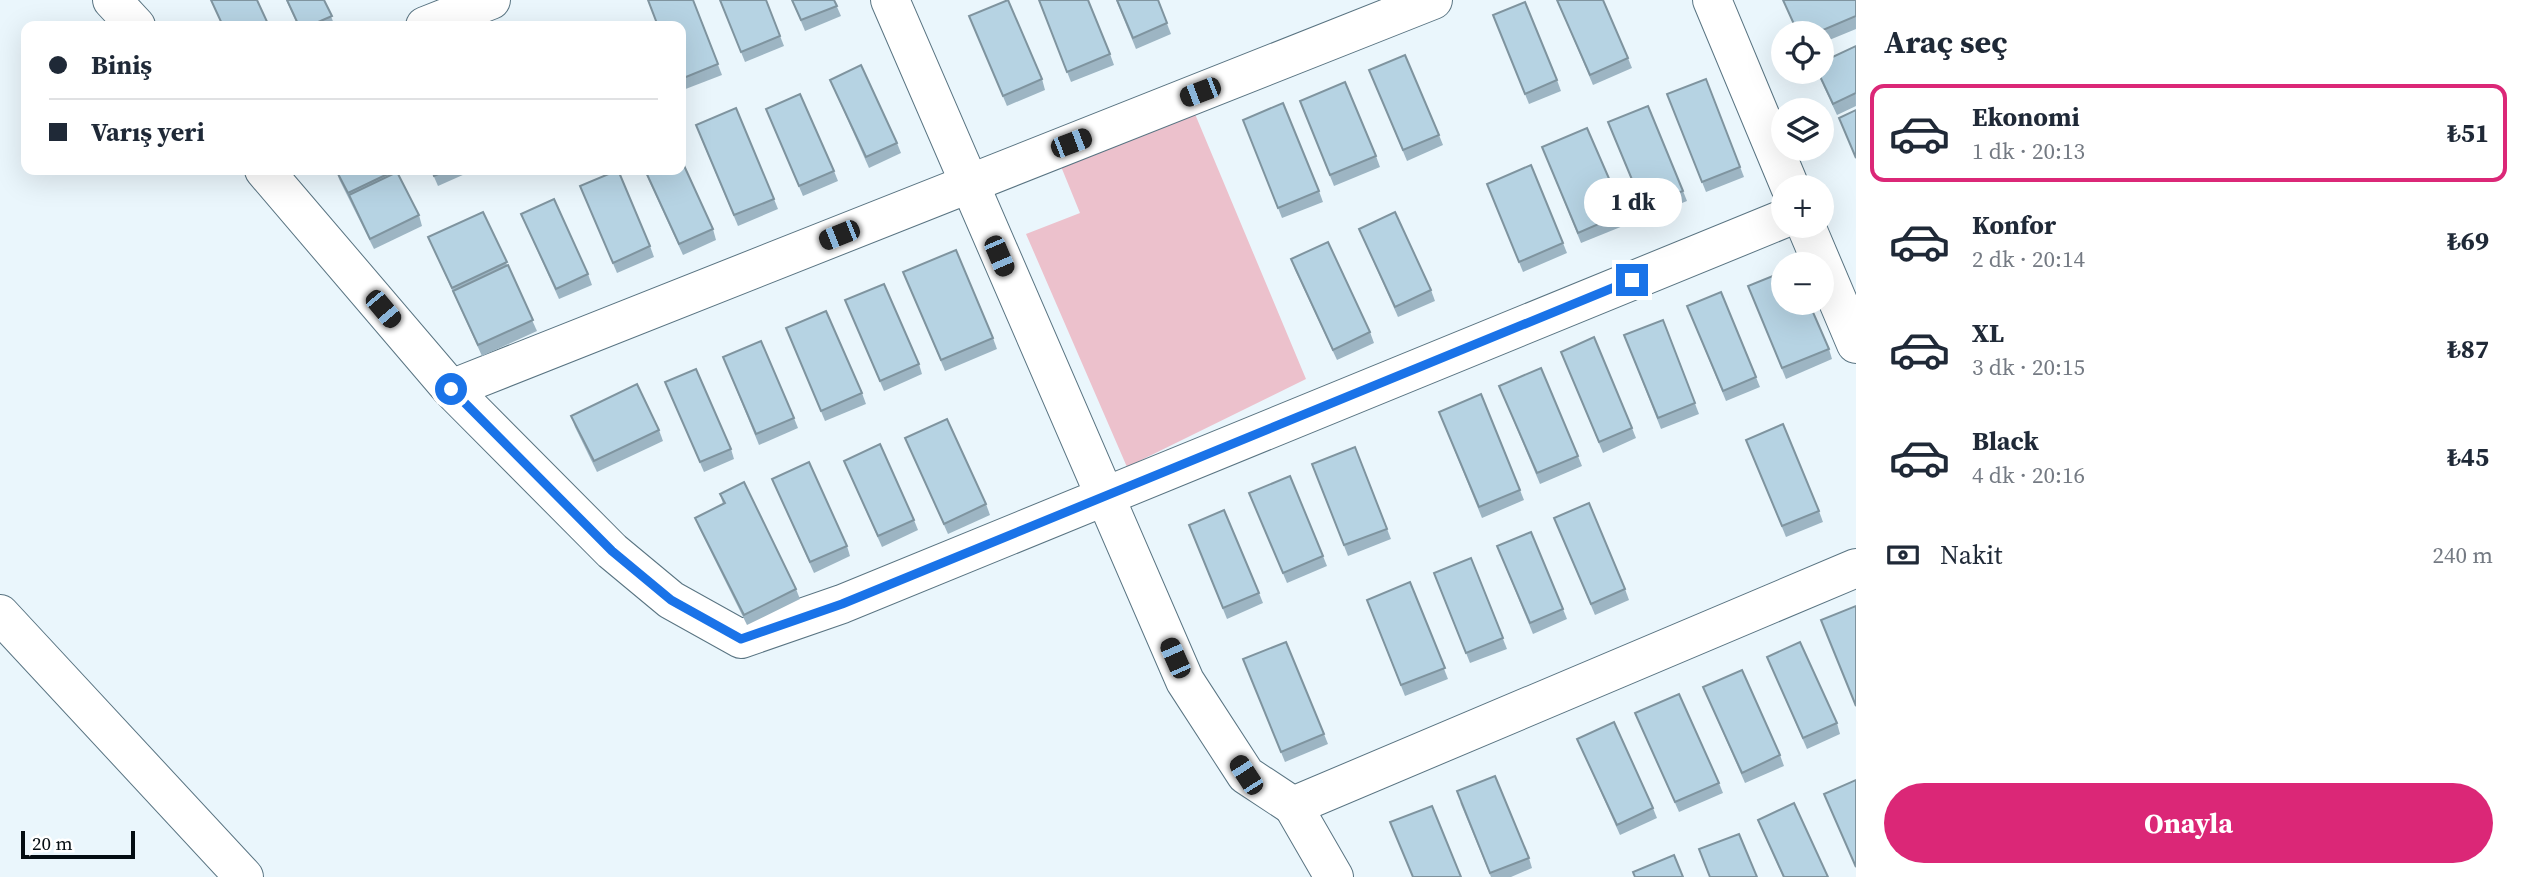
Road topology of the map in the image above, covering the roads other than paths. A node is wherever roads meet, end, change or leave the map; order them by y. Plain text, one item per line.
1 (112, 0) edge
2 (491, 0) edge
3 (890, 0) edge
4 (1433, 0) edge
5 (1712, 0) edge
6 (131, 21) edge
7 (438, 21) edge
8 (268, 175) edge
9 (1785, 175) edge
10 (968, 184) junction
11 (1771, 224) edge
12 (1811, 238) edge
13 (1856, 344) edge
14 (451, 389) junction
15 (1104, 497) junction
16 (1856, 568) edge
17 (0, 614) edge
18 (1293, 806) junction
19 (244, 877) edge
20 (1334, 877) edge

1 - 6 street
2 - 7 street
3 - 10 street
4 - 10 street
5 - 9 street
8 - 14 street
10 - 14 street
10 - 15 street
11 - 15 street
12 - 13 street
14 - 15 street
15 - 18 street
16 - 18 street
17 - 19 street
18 - 20 street

